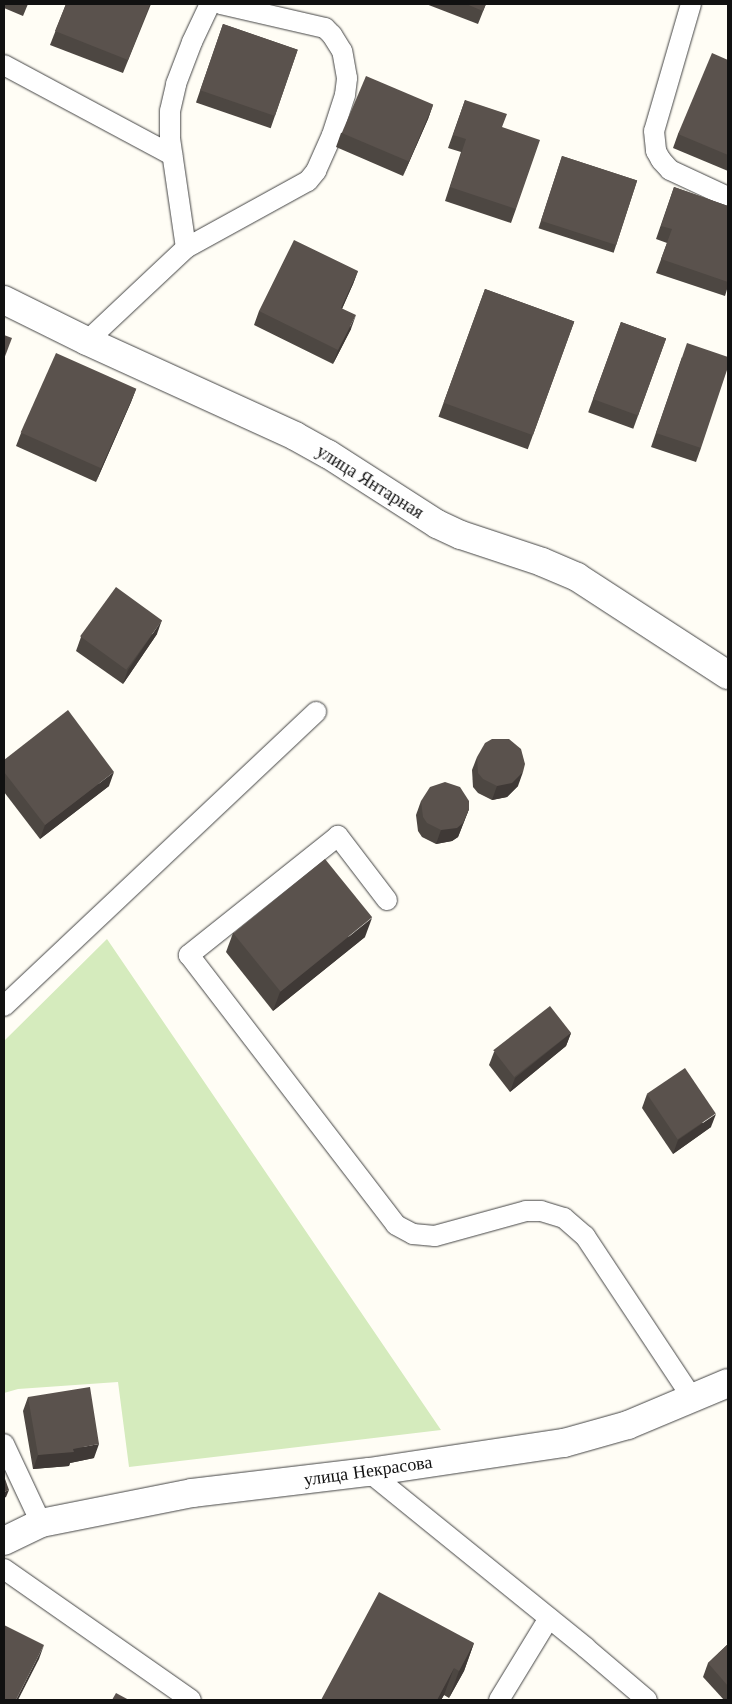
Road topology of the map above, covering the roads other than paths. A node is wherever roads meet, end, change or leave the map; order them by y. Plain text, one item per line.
1 (210, 4) edge
2 (221, 4) edge
3 (691, 4) edge
4 (4, 66) edge
5 (172, 155) junction
6 (728, 197) edge
7 (186, 248) junction
8 (4, 300) edge
9 (87, 341) junction
10 (728, 675) edge
11 (316, 712) dead end
12 (387, 900) dead end
13 (4, 1006) edge
14 (728, 1383) edge
15 (693, 1399) junction
16 (4, 1444) edge
17 (369, 1472) junction
18 (41, 1523) junction
19 (4, 1541) edge
20 (4, 1569) edge
21 (549, 1618) junction
22 (191, 1700) edge
23 (499, 1700) edge
24 (647, 1700) edge

1 - 5 lane
2 - 7 lane
3 - 6 lane
4 - 5 lane
5 - 7 lane
7 - 9 lane
8 - 9 street, улица Янтарная
9 - 10 street, улица Янтарная
11 - 13 lane
12 - 15 lane
14 - 15 street, улица Некрасова
15 - 17 street, улица Некрасова
16 - 18 lane
17 - 18 street, улица Некрасова
17 - 21 lane
18 - 19 street, улица Некрасова
20 - 22 lane
21 - 23 lane
21 - 24 lane

